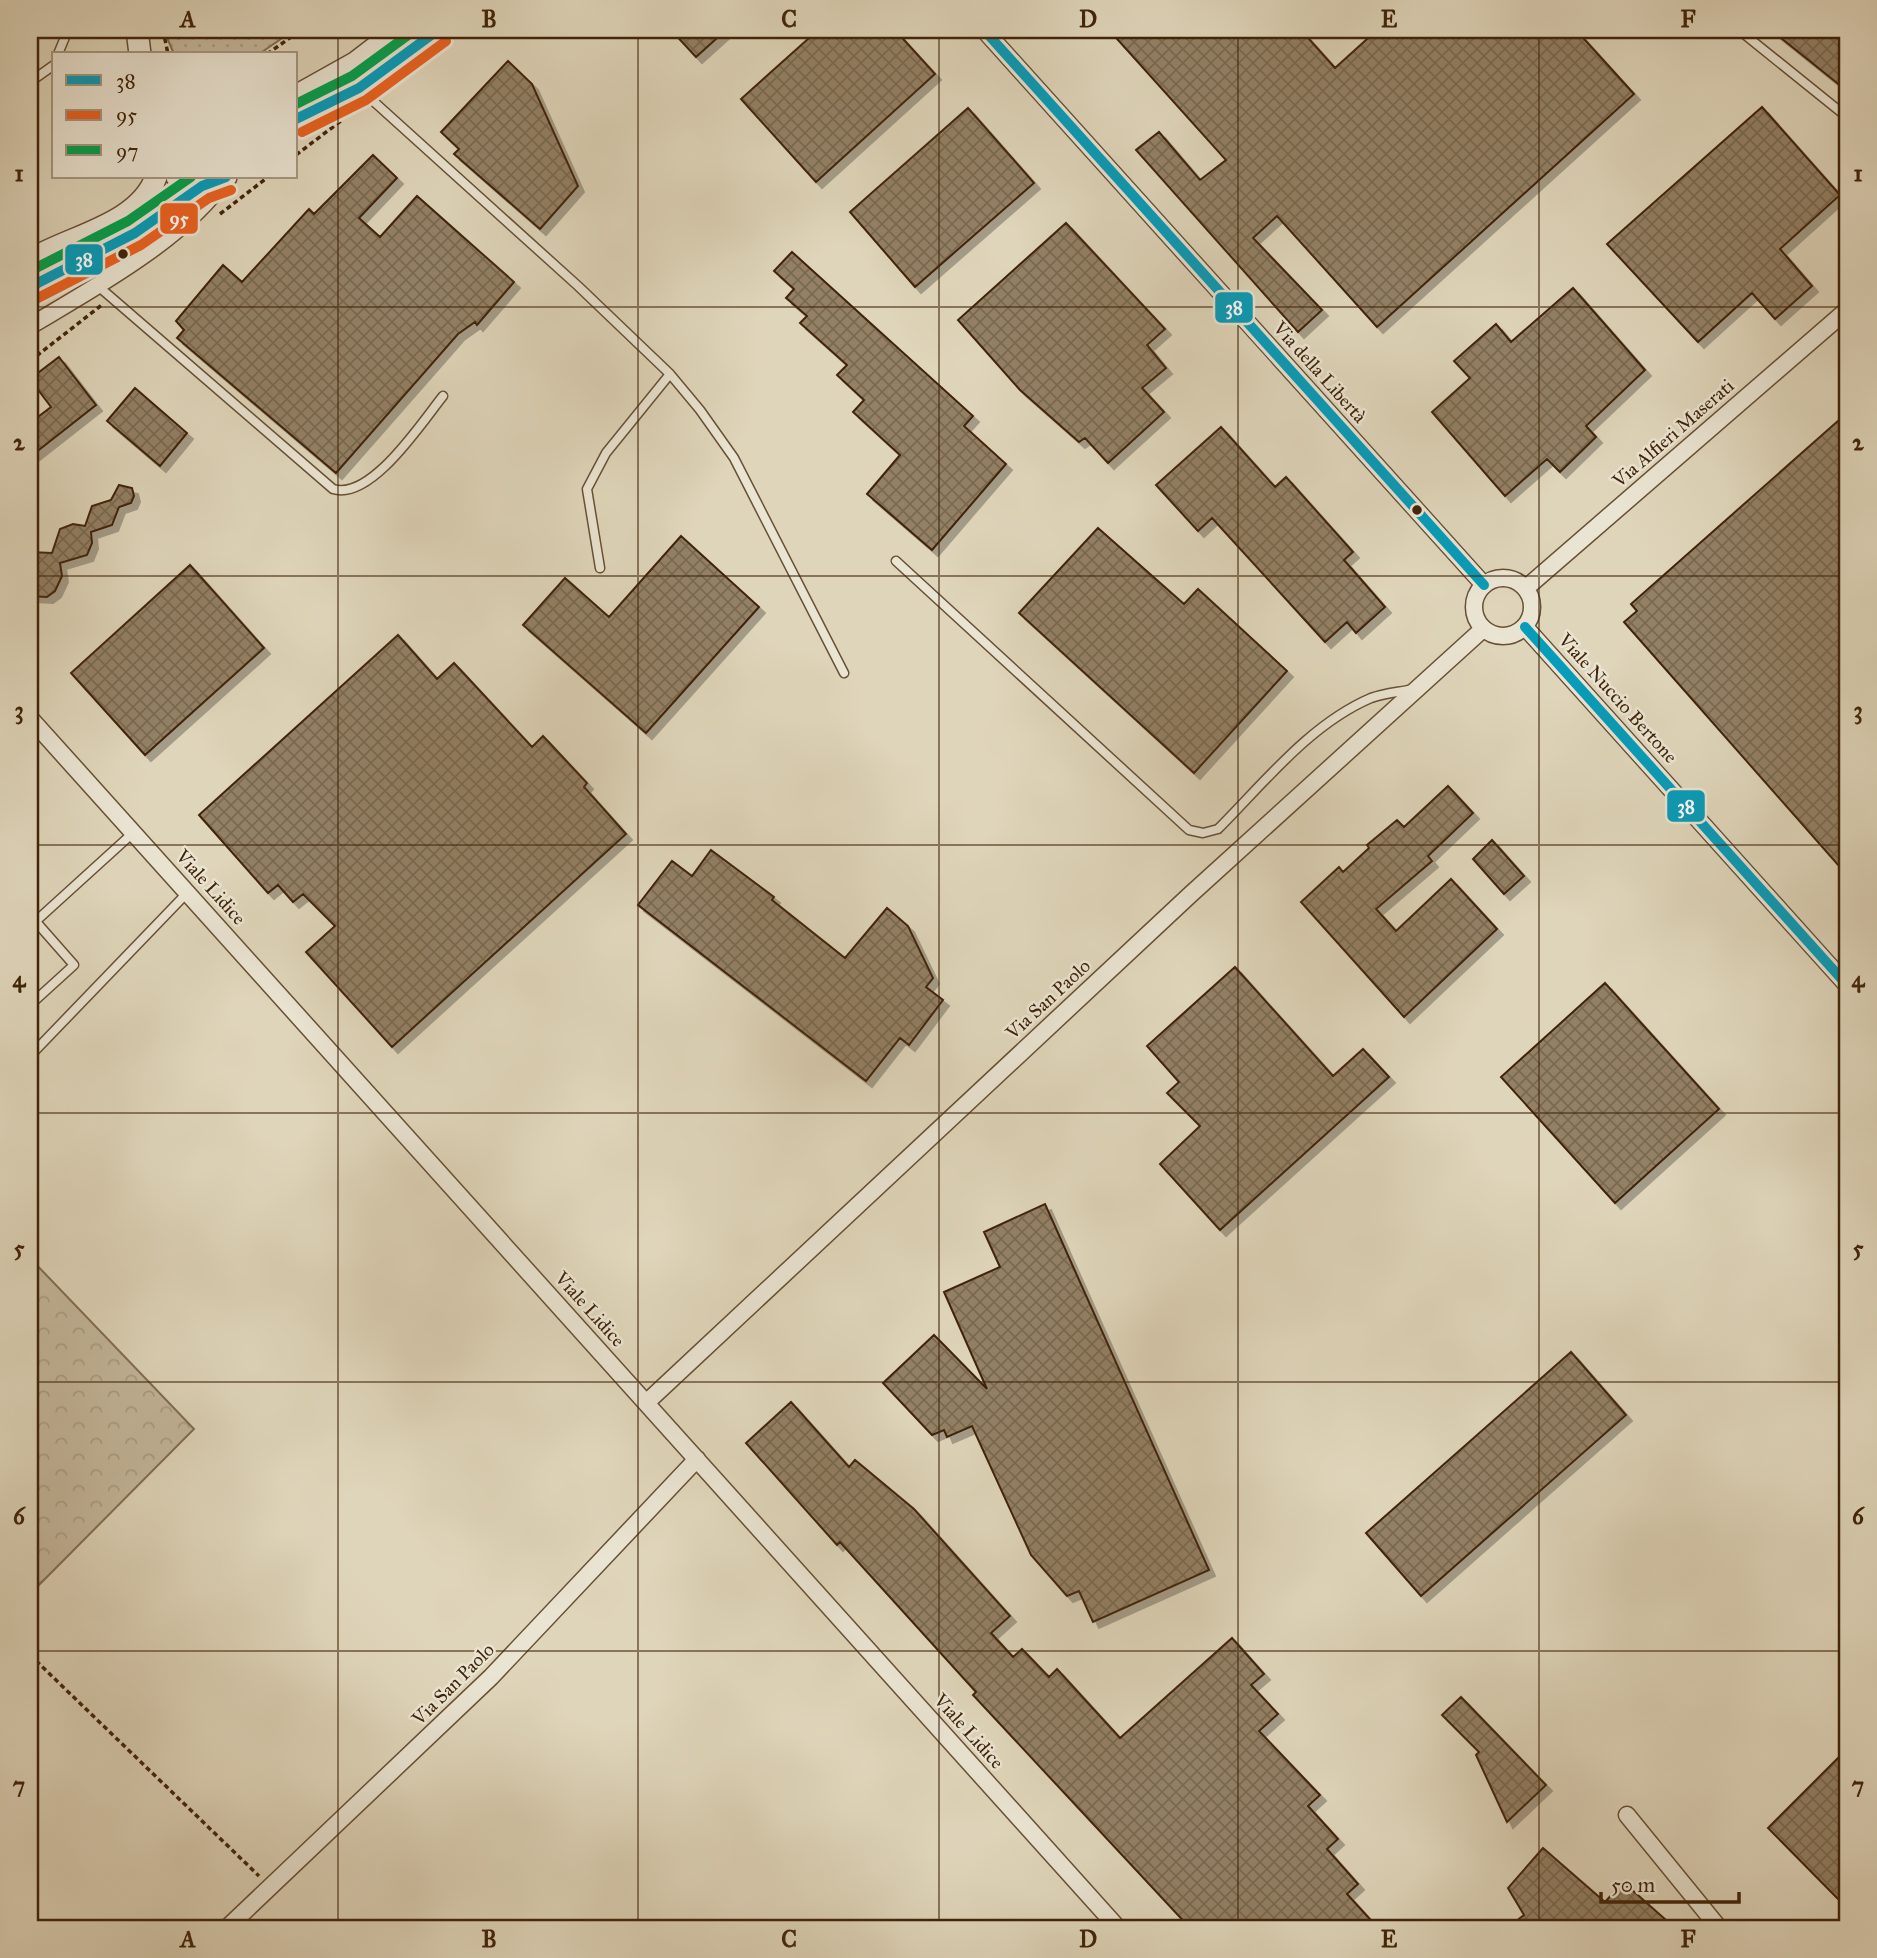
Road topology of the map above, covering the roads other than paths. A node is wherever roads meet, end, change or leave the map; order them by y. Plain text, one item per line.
1 (68, 30) edge
2 (136, 30) edge
3 (398, 30) edge
4 (438, 30) edge
5 (984, 30) edge
6 (1739, 30) edge
7 (59, 52) edge
8 (140, 52) edge
9 (52, 66) edge
10 (30, 82) edge
11 (359, 88) junction
12 (298, 95) edge
13 (1847, 117) edge
14 (298, 118) edge
15 (156, 178) edge
16 (180, 178) edge
17 (223, 178) edge
18 (225, 178) edge
19 (202, 186) junction
20 (30, 260) edge
21 (98, 286) junction
22 (30, 288) edge
23 (1847, 310) edge
24 (30, 326) edge
25 (670, 374) junction
26 (443, 396) dead end
27 (896, 561) dead end
28 (600, 568) dead end
29 (1484, 585) junction
30 (1526, 588) junction
31 (1525, 627) junction
32 (1483, 629) junction
33 (844, 673) dead end
34 (1420, 687) junction
35 (30, 718) edge
36 (134, 832) junction
37 (188, 892) junction
38 (33, 918) edge
39 (1847, 985) edge
40 (30, 1005) edge
41 (30, 1056) edge
42 (646, 1403) junction
43 (697, 1459) junction
44 (1627, 1815) dead end
45 (227, 1928) edge
46 (1118, 1928) edge
47 (1719, 1928) edge

1 - 7 lane
2 - 8 street
3 - 12 street
4 - 11 street
5 - 29 street, Via della Libertà
6 - 13 lane
9 - 10 lane
11 - 14 street
11 - 25 lane
15 - 20 street
16 - 19 street
17 - 19 street
18 - 21 street
19 - 22 street
21 - 24 street
21 - 26 lane
23 - 30 street, Via Alfieri Maserati
25 - 28 lane
25 - 33 lane
27 - 34 lane
29 - 30 street
29 - 32 street
30 - 31 street
31 - 32 street
31 - 39 street, Viale Nuccio Bertone
32 - 34 street, Via San Paolo
34 - 42 street, Via San Paolo
35 - 36 street, Viale Lidice
36 - 37 street, Viale Lidice
36 - 38 lane
37 - 41 lane
37 - 42 street, Viale Lidice
38 - 40 lane
42 - 43 street, Viale Lidice
43 - 45 street, Via San Paolo
43 - 46 street, Viale Lidice
44 - 47 street

